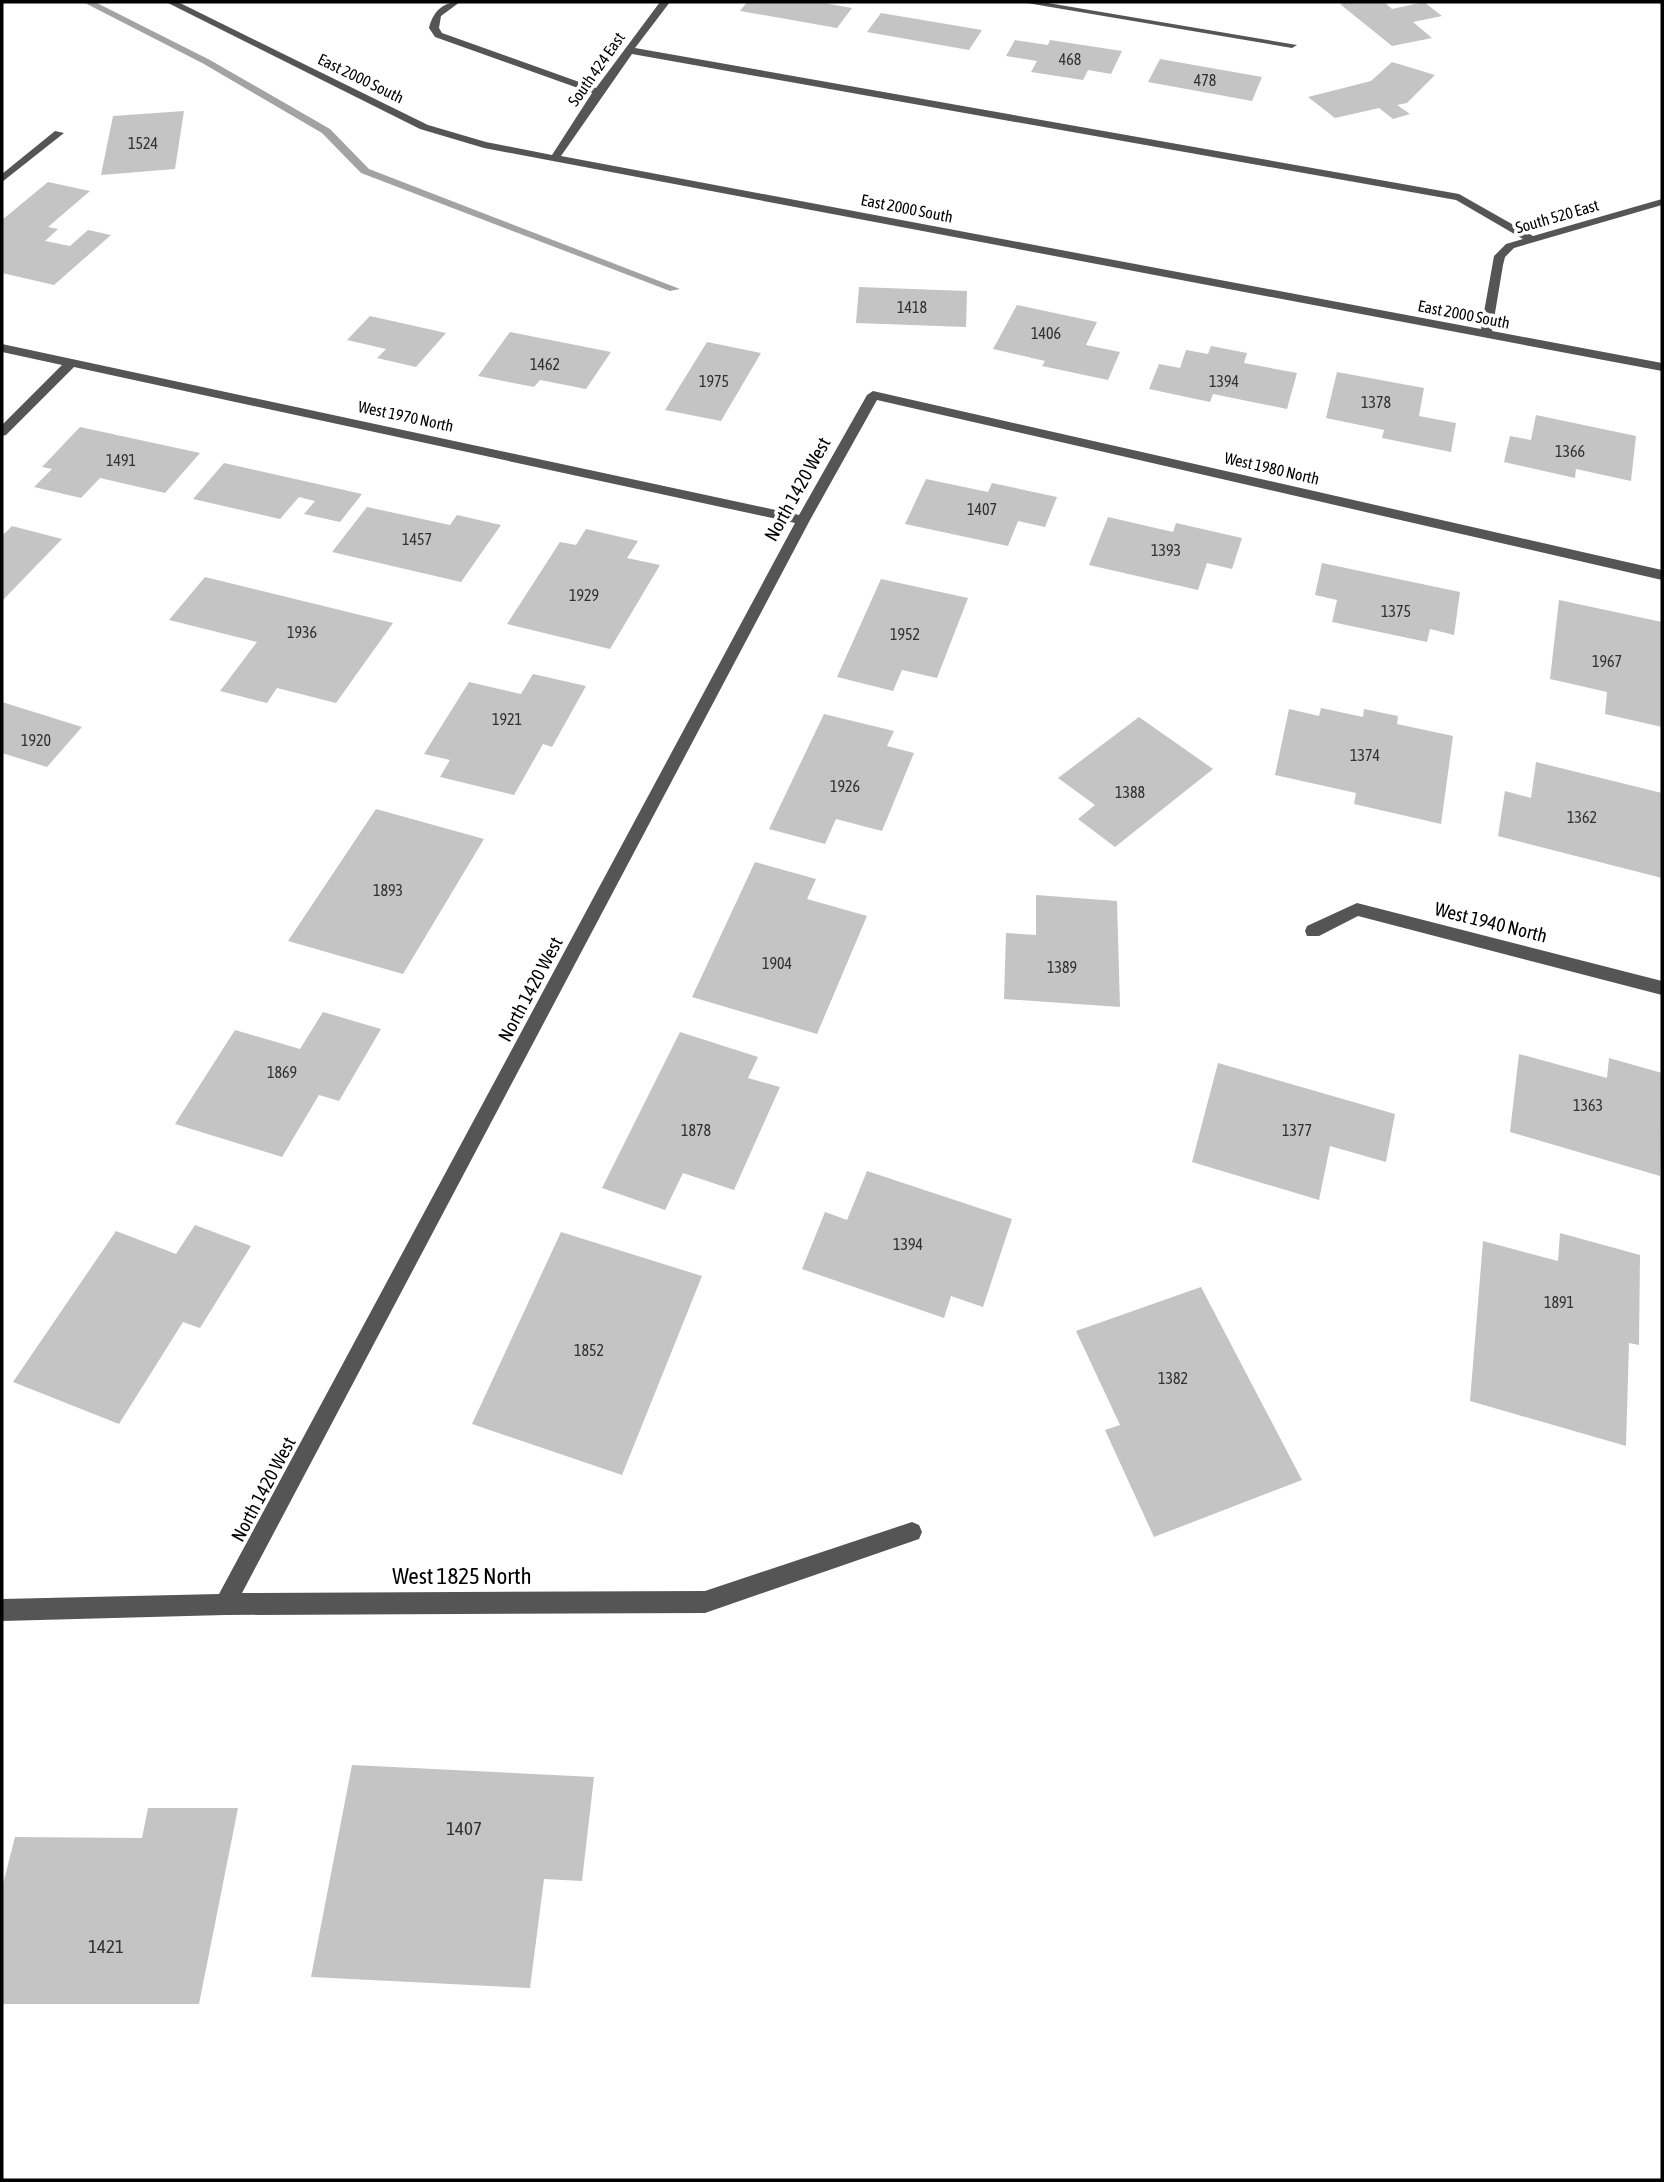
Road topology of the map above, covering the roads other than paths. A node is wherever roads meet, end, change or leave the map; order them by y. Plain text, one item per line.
1 (171, 2) edge
2 (455, 2) edge
3 (665, 2) edge
4 (1026, 2) edge
5 (188, 5) edge
6 (1292, 46) dead end
7 (628, 50) junction
8 (598, 92) junction
9 (59, 133) dead end
10 (556, 156) junction
11 (2, 179) edge
12 (1662, 202) edge
13 (1531, 239) junction
14 (1486, 334) junction
15 (2, 348) edge
16 (72, 362) junction
17 (1662, 367) edge
18 (873, 395) joint
19 (2, 432) edge
20 (803, 520) junction
21 (1662, 575) edge
22 (1312, 931) dead end
23 (1662, 988) edge
24 (912, 1532) dead end
25 (225, 1604) junction
26 (2, 1609) edge

1 - 5 street, East 2000 South
2 - 8 street
3 - 7 street, South 424 East
4 - 6 street
5 - 10 street, East 2000 South
7 - 8 street, South 424 East
7 - 13 street
8 - 10 street, South 424 East
9 - 11 street
10 - 14 street, East 2000 South
12 - 13 street, South 520 East
13 - 14 street, South 520 East
14 - 17 street, East 2000 South
15 - 16 street, West 1970 North
16 - 19 street
16 - 20 street, West 1970 North
18 - 20 street, North 1420 West
18 - 21 street, West 1980 North
20 - 25 street, North 1420 West
22 - 23 street, West 1940 North
24 - 25 street, West 1825 North
25 - 26 street, West 1825 North

